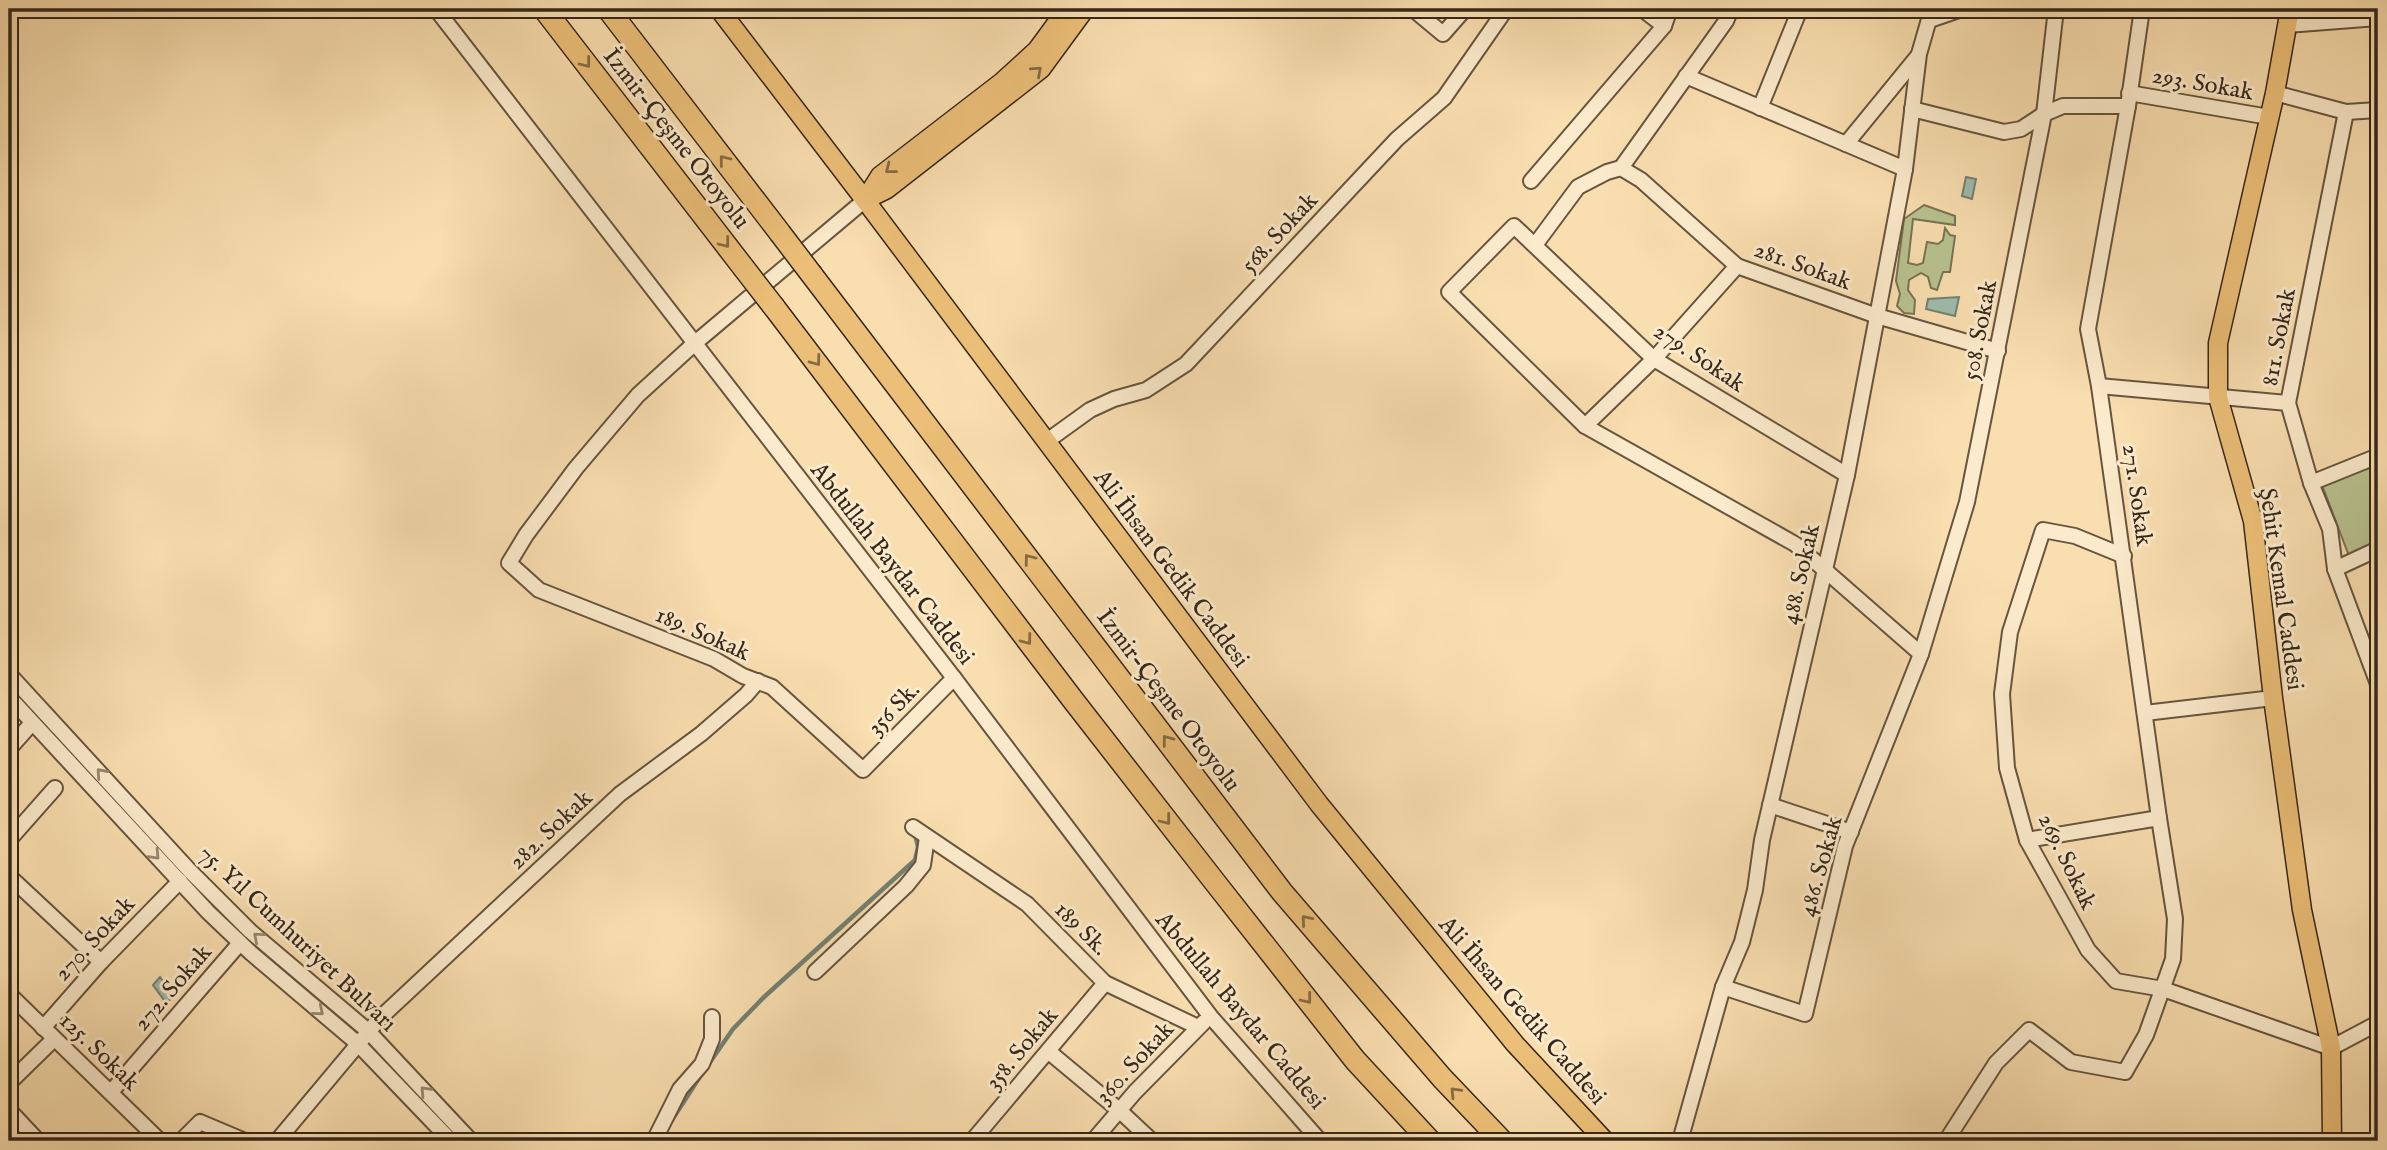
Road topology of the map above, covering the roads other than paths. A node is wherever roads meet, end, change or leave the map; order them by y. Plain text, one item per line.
1 (436, 9) edge
2 (544, 9) edge
3 (608, 9) edge
4 (719, 9) edge
5 (1067, 9) edge
6 (1085, 9) edge
7 (1413, 9) edge
8 (1465, 9) edge
9 (1506, 9) edge
10 (1642, 9) edge
11 (1670, 9) edge
12 (1731, 9) edge
13 (1800, 9) edge
14 (1962, 9) edge
15 (2056, 9) edge
16 (2142, 9) edge
17 (1931, 14) edge
18 (2288, 17) edge
19 (2378, 18) edge
20 (1664, 26) junction
21 (1919, 54) junction
22 (1686, 76) junction
23 (2274, 93) junction
24 (2129, 100) junction
25 (1760, 108) junction
26 (1912, 109) junction
27 (2378, 110) edge
28 (2346, 112) junction
29 (2043, 114) junction
30 (2269, 117) junction
31 (1846, 144) junction
32 (1621, 168) junction
33 (1905, 169) junction
34 (1531, 181) dead end
35 (865, 200) junction
36 (1535, 245) junction
37 (1737, 266) junction
38 (1877, 316) junction
39 (695, 343) junction
40 (1998, 351) junction
41 (1654, 359) junction
42 (2099, 386) junction
43 (2218, 397) junction
44 (2288, 404) junction
45 (1585, 426) junction
46 (1047, 441) junction
47 (2378, 456) edge
48 (1847, 475) junction
49 (2311, 483) junction
50 (2378, 549) edge
51 (2124, 556) junction
52 (2334, 569) junction
53 (1825, 570) junction
54 (1921, 654) junction
55 (9, 674) edge
56 (954, 678) junction
57 (758, 681) junction
58 (2378, 684) edge
59 (9, 697) edge
60 (2273, 698) junction
61 (2145, 713) junction
62 (32, 723) junction
63 (9, 749) edge
64 (863, 769) joint
65 (55, 788) dead end
66 (1770, 805) junction
67 (2159, 818) junction
68 (913, 827) dead end
69 (1851, 832) junction
70 (927, 837) junction
71 (9, 840) edge
72 (2027, 840) junction
73 (9, 876) edge
74 (180, 881) junction
75 (240, 943) junction
76 (101, 962) junction
77 (815, 972) dead end
78 (1105, 983) junction
79 (1723, 987) junction
80 (2163, 989) junction
81 (9, 994) edge
82 (712, 1017) dead end
83 (1211, 1017) junction
84 (2378, 1023) edge
85 (1198, 1027) junction
86 (368, 1031) junction
87 (48, 1033) junction
88 (357, 1043) junction
89 (2331, 1048) junction
90 (1048, 1051) junction
91 (9, 1083) edge
92 (111, 1092) junction
93 (9, 1110) edge
94 (1120, 1111) junction
95 (977, 1139) edge
96 (38, 1141) edge
97 (160, 1141) edge
98 (181, 1141) edge
99 (245, 1141) edge
100 (277, 1141) edge
101 (451, 1141) edge
102 (471, 1141) edge
103 (654, 1141) edge
104 (1093, 1141) edge
105 (1152, 1141) edge
106 (1320, 1141) edge
107 (1430, 1141) edge
108 (1502, 1141) edge
109 (1605, 1141) edge
110 (1679, 1141) edge
111 (1946, 1141) edge
112 (2332, 1141) edge

1 - 39 street, Abdullah Baydar Caddesi
2 -> 107 highway, İzmir-Çeşme Otoyolu, bridge
108 -> 3 highway, İzmir-Çeşme Otoyolu, bridge
4 - 35 main road, Ali İhsan Gedik Caddesi
5 -> 35 main road
35 -> 6 main road
7 - 8 street
9 - 46 street, 568. Sokak
10 - 20 street
11 - 20 street
12 - 22 street
13 - 25 street
14 - 17 street
15 - 29 street, 508. Sokak
16 - 24 street, 271. Sokak
17 - 21 street, 488. Sokak
18 - 19 street
18 - 23 main road, Şehit Kemal Caddesi
20 - 34 street
21 - 26 street, 488. Sokak
21 - 31 street
22 - 25 street
22 - 32 street
23 - 28 street
23 - 30 main road, Şehit Kemal Caddesi
24 - 29 street, 293. Sokak
24 - 30 street, 293. Sokak
24 - 42 street, 271. Sokak
25 - 31 street
26 - 29 street, 293. Sokak
26 - 33 street, 488. Sokak
27 - 28 street
28 - 44 street, 811. Sokak
29 - 40 street, 508. Sokak
30 - 43 main road, Şehit Kemal Caddesi
31 - 33 street
32 - 36 street
32 - 37 street, 281. Sokak
33 - 38 street, 488. Sokak
35 - 39 street
35 - 46 main road, Ali İhsan Gedik Caddesi
36 - 41 street, 279. Sokak
36 - 45 street, 279. Sokak
37 - 38 street, 281. Sokak
37 - 41 street
38 - 40 street, 281. Sokak
38 - 48 street, 488. Sokak
39 - 56 street, Abdullah Baydar Caddesi
39 - 57 street, 189. Sokak
40 - 54 street, 508. Sokak
41 - 45 street
41 - 48 street, 279. Sokak
42 - 43 street
42 - 51 street, 271. Sokak
43 - 44 street
43 - 60 main road, Şehit Kemal Caddesi
44 - 49 street, 811. Sokak
45 - 53 street
46 - 109 main road, Ali İhsan Gedik Caddesi
47 - 49 street
48 - 53 street, 488. Sokak
49 - 52 street, 811. Sokak
50 - 52 street
51 - 61 street, 271. Sokak
51 - 72 street, 269. Sokak
52 - 58 street, 811. Sokak
53 - 54 street
53 - 66 street, 488. Sokak
54 - 69 street, 486. Sokak
86 -> 55 street, 75. Yıl Cumhuriyet Bulvarı
56 - 64 street, 356 Sk.
56 - 83 street, Abdullah Baydar Caddesi
57 - 64 street, 189. Sokak
57 - 86 street, 282. Sokak
59 - 62 street, 75. Yıl Cumhuriyet Bulvarı
60 - 61 street
60 - 89 main road, Şehit Kemal Caddesi
61 - 67 street, 271. Sokak
62 - 63 street
62 -> 74 street, 75. Yıl Cumhuriyet Bulvarı
65 - 71 street
66 - 69 street
66 - 79 street, 488. Sokak
67 - 72 street
67 - 80 street, 271. Sokak
68 - 70 street, 189 Sk.
69 - 79 street, 486. Sokak
70 - 77 street
70 - 78 street, 189 Sk.
72 - 80 street, 269. Sokak
73 - 76 street
74 - 75 street, 75. Yıl Cumhuriyet Bulvarı
74 - 76 street, 270. Sokak
75 -> 88 street, 75. Yıl Cumhuriyet Bulvarı
75 - 92 street, 272. Sokak
76 - 87 street, 270. Sokak
78 - 85 street
78 - 90 street, 358. Sokak
79 - 110 street, 488. Sokak
80 - 89 street, 269. Sokak
80 - 111 street, 271. Sokak
81 - 87 street, 125. Sokak
82 - 103 street
83 - 85 street, 360. Sokak
83 - 106 street, Abdullah Baydar Caddesi
84 - 89 street
85 - 94 street, 360. Sokak
86 - 88 street, 282. Sokak
102 -> 86 street, 75. Yıl Cumhuriyet Bulvarı
87 - 91 street, 270. Sokak
87 - 92 street, 125. Sokak
88 - 100 street, 282. Sokak
88 - 101 street, 75. Yıl Cumhuriyet Bulvarı
89 - 112 main road, Şehit Kemal Caddesi
90 - 94 street
90 - 95 street, 358. Sokak
92 - 97 street, 125. Sokak
93 - 96 street
94 - 104 street, 360. Sokak
94 - 105 street
98 - 99 street

